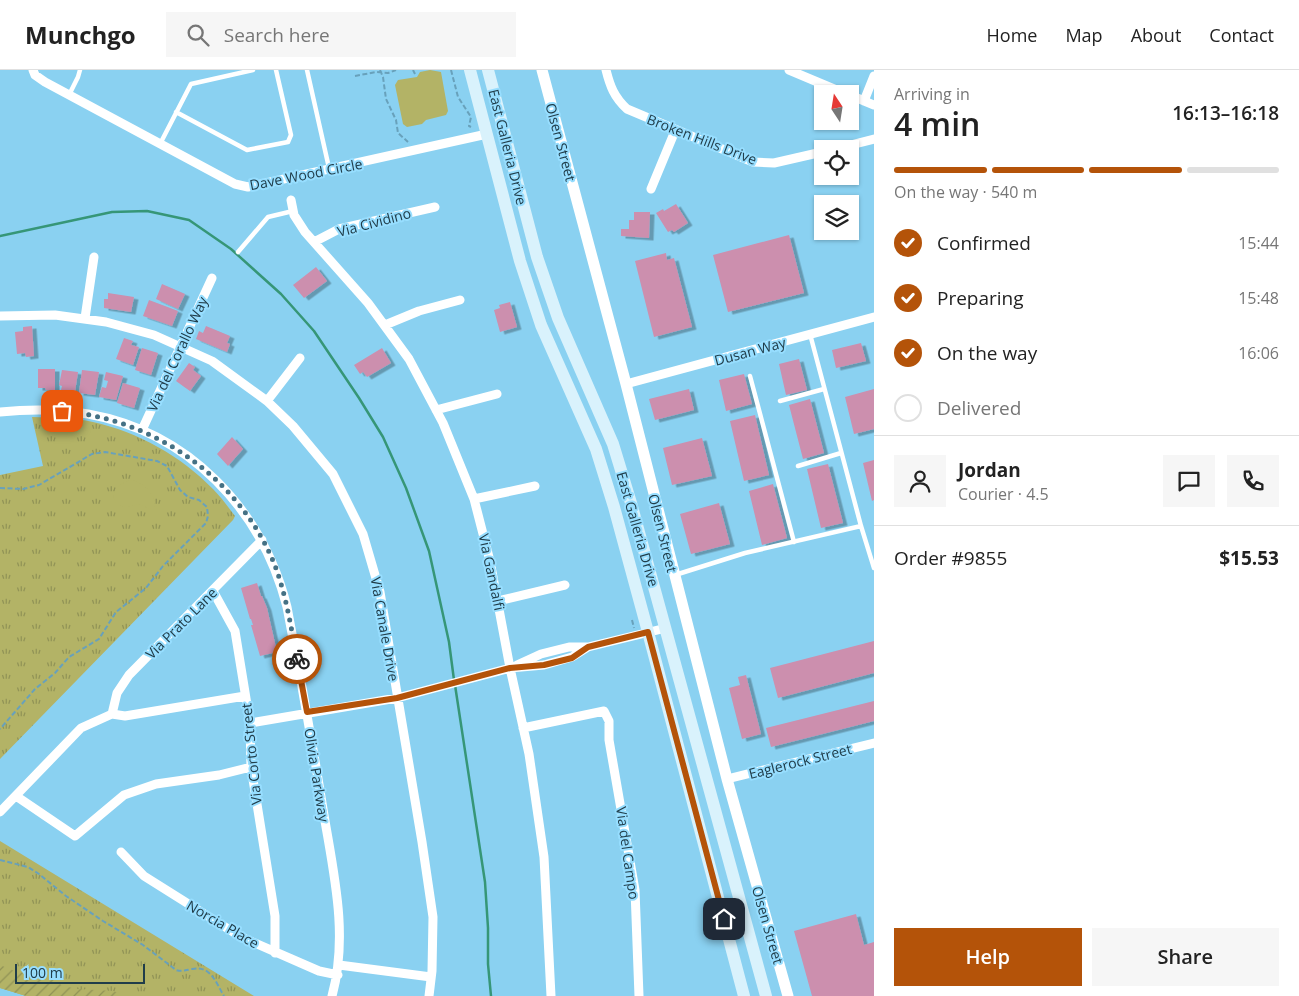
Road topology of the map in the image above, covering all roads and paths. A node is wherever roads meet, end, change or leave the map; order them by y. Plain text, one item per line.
1 (33, 70) edge
2 (80, 70) edge
3 (252, 70) edge
4 (276, 70) edge
5 (307, 70) edge
6 (396, 70) edge
7 (413, 70) edge
8 (451, 70) edge
9 (470, 70) edge
10 (488, 70) edge
11 (542, 70) edge
12 (606, 70) edge
13 (789, 70) edge
14 (381, 72) edge
15 (415, 74) dead end
16 (355, 76) dead end
17 (874, 76) edge
18 (825, 85) edge
19 (69, 95) junction
20 (859, 99) edge
21 (864, 101) junction
22 (874, 105) edge
23 (176, 112) junction
24 (471, 127) dead end
25 (675, 131) junction
26 (487, 134) junction
27 (874, 139) edge
28 (859, 143) edge
29 (160, 144) junction
30 (410, 144) dead end
31 (814, 154) edge
32 (330, 170) junction
33 (651, 189) dead end
34 (291, 200) dead end
35 (436, 207) dead end
36 (294, 211) junction
37 (531, 235) junction
38 (314, 242) junction
39 (238, 252) dead end
40 (94, 257) dead end
41 (212, 278) dead end
42 (460, 300) dead end
43 (0, 316) edge
44 (874, 317) edge
45 (85, 318) junction
46 (385, 325) junction
47 (810, 334) junction
48 (180, 346) junction
49 (300, 358) dead end
50 (750, 376) dead end
51 (626, 384) junction
52 (824, 389) junction
53 (497, 394) dead end
54 (780, 401) dead end
55 (267, 402) junction
56 (436, 410) junction
57 (0, 412) edge
58 (142, 430) junction
59 (841, 453) junction
60 (798, 466) dead end
61 (535, 486) dead end
62 (0, 488) edge
63 (474, 499) junction
64 (861, 526) junction
65 (262, 540) junction
66 (794, 542) junction
67 (874, 568) edge
68 (674, 576) junction
69 (565, 585) dead end
70 (213, 592) junction
71 (498, 602) junction
72 (666, 628) junction
73 (648, 632) junction
74 (510, 668) junction
75 (245, 696) junction
76 (397, 698) junction
77 (307, 712) junction
78 (112, 714) junction
79 (250, 722) junction
80 (0, 728) edge
81 (523, 728) junction
82 (874, 743) edge
83 (250, 768) junction
84 (726, 779) junction
85 (16, 796) junction
86 (0, 812) edge
87 (121, 852) dead end
88 (0, 860) edge
89 (275, 953) junction
90 (338, 970) junction
91 (431, 977) junction
92 (224, 996) edge
93 (332, 996) edge
94 (429, 996) edge
95 (551, 996) edge
96 (639, 996) edge
97 (744, 996) edge
98 (766, 996) edge
99 (788, 996) edge

1 - 19 street, Dave Wood Circle
2 - 19 lane
3 - 23 lane
4 - 23 lane
5 - 32 lane
6 - 14 path
7 - 15 path
8 - 24 path
9 - 26 main road, East Galleria Drive
10 - 37 main road, East Galleria Drive
11 - 51 street, Olsen Street
12 - 25 street, Broken Hills Drive
13 - 18 street
14 - 16 path
14 - 30 path
17 - 21 street
19 - 29 street, Dave Wood Circle
20 - 21 street
21 - 22 street
23 - 29 lane
25 - 31 street, Broken Hills Drive
25 - 33 street
26 - 32 street, Dave Wood Circle
26 - 37 main road
26 - 73 main road, East Galleria Drive
27 - 28 street
29 - 32 street, Dave Wood Circle
34 - 36 street, Via Gandalfi
35 - 38 street, Via Cividino
36 - 38 street, Via Gandalfi
36 - 39 lane
37 - 72 main road, East Galleria Drive
38 - 46 street, Via Gandalfi
40 - 45 street
41 - 48 street, Via del Corallo Way
42 - 46 street
43 - 45 street, Via Canale Drive
44 - 47 street, Dusan Way
45 - 48 street, Via Canale Drive
46 - 56 street, Via Gandalfi
47 - 51 street, Dusan Way
47 - 52 lane
48 - 55 street, Via Canale Drive
48 - 58 street, Via del Corallo Way
49 - 55 street
50 - 66 lane
51 - 68 street, Olsen Street
52 - 54 lane
52 - 59 lane
53 - 56 street
55 - 76 street, Via Canale Drive
56 - 63 street, Via Gandalfi
57 - 58 street, Olivia Parkway
58 - 65 street, Olivia Parkway
59 - 60 lane
59 - 64 lane
61 - 63 street
62 - 80 path
63 - 71 street, Via Gandalfi
64 - 66 lane
64 - 67 lane
65 - 70 street, Via Prato Lane
65 - 77 street, Olivia Parkway
66 - 68 lane
68 - 84 street, Olsen Street
69 - 71 street
70 - 75 street, Via Corto Street
70 - 78 street, Via Prato Lane
71 - 74 street, Via Gandalfi
72 - 73 street
72 - 98 main road, East Galleria Drive
73 - 74 street
73 - 97 main road, East Galleria Drive
74 - 76 street
74 - 81 street, Via Gandalfi
75 - 78 street
75 - 79 street, Via Corto Street
76 - 77 street
76 - 91 street, Via Canale Drive
77 - 79 street
77 - 90 street, Olivia Parkway
78 - 85 street
79 - 83 street, Via Corto Street
81 - 95 street, Via Gandalfi
81 - 96 street, Via del Campo
82 - 84 street, Eaglerock Street
83 - 85 street
83 - 89 street, Via Corto Street
84 - 99 street, Olsen Street
85 - 86 street
87 - 89 street, Norcia Place
88 - 92 path
89 - 90 street, Norcia Place
90 - 91 street, Norcia Place
90 - 93 street, Olivia Parkway
91 - 94 street, Via Canale Drive

